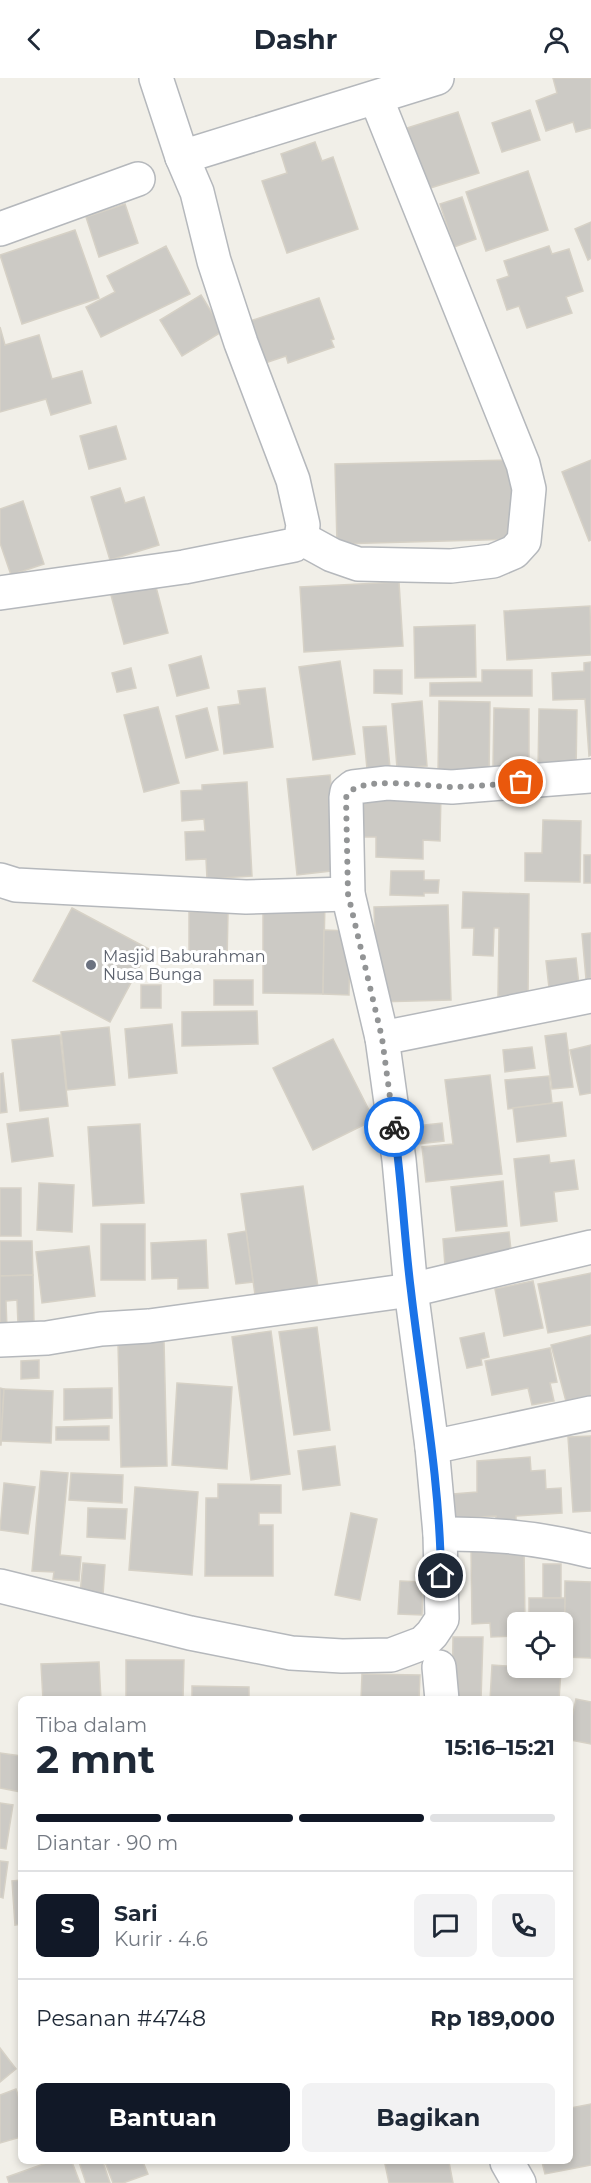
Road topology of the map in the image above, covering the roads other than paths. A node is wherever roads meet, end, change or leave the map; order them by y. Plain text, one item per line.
1 (156, 78) edge
2 (437, 78) edge
3 (376, 98) junction
4 (182, 157) junction
5 (138, 179) dead end
6 (0, 229) edge
7 (301, 538) junction
8 (0, 593) edge
9 (591, 776) edge
10 (0, 880) edge
11 (348, 894) junction
12 (591, 996) edge
13 (382, 1038) junction
14 (591, 1247) edge
15 (411, 1290) junction
16 (0, 1340) edge
17 (591, 1413) edge
18 (432, 1447) junction
19 (440, 1534) junction
20 (591, 1551) edge
21 (0, 1586) edge
22 (439, 1667) dead end
23 (442, 1696) edge
24 (508, 2164) edge
25 (519, 2183) edge

1 - 4 street
2 - 3 street
3 - 4 street
3 - 7 street
4 - 7 street
5 - 6 street
7 - 8 street
9 - 11 street
10 - 11 street
11 - 13 street
12 - 13 street
13 - 15 street
14 - 15 street
15 - 16 street
15 - 18 street
17 - 18 street
18 - 19 street
19 - 20 street
19 - 21 street
22 - 23 street
24 - 25 street

